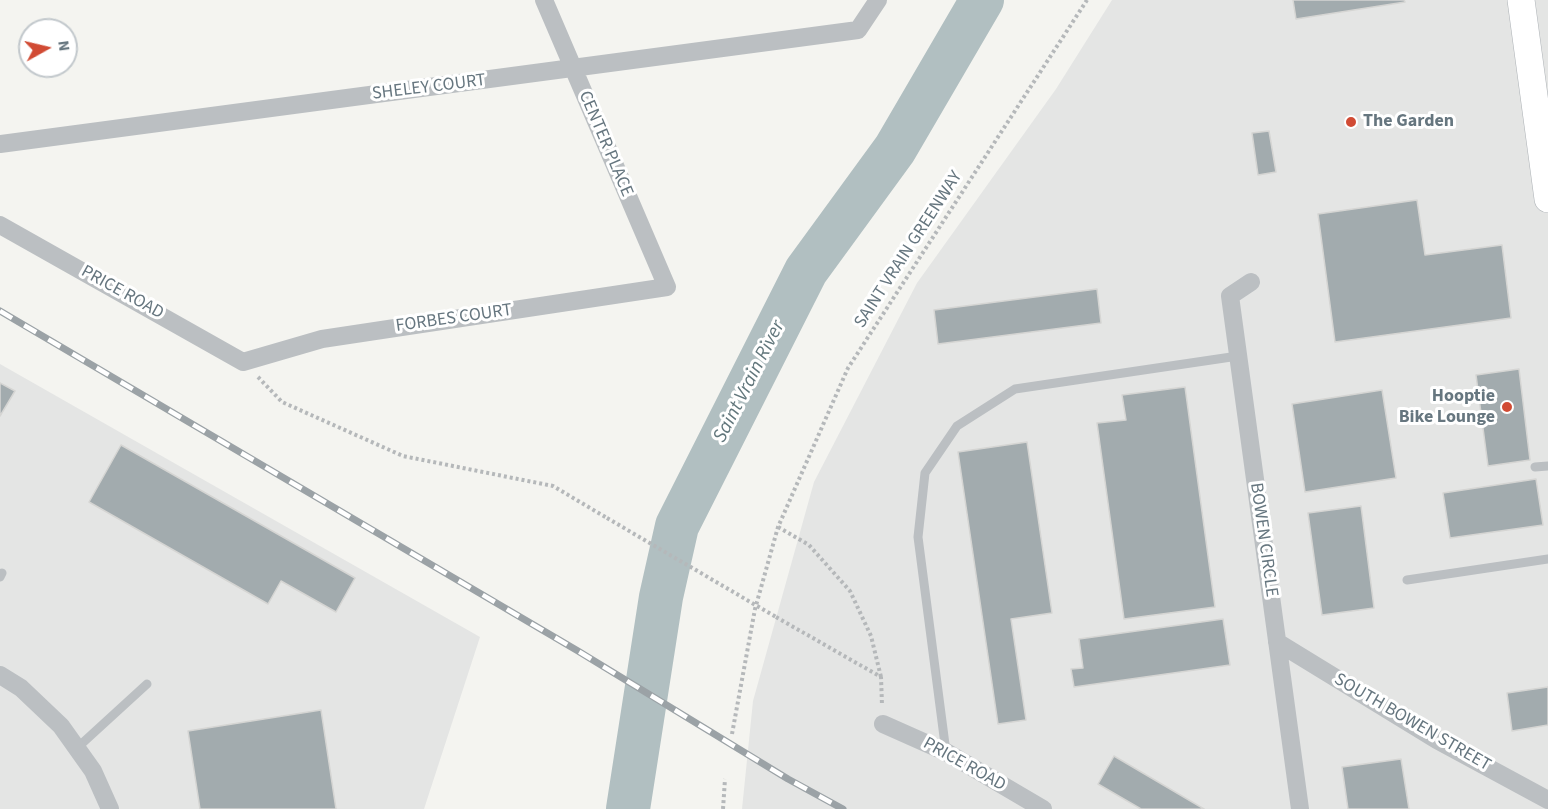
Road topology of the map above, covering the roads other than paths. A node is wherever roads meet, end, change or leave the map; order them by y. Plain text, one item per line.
1 (544, 0) edge
2 (878, 0) edge
3 (1521, 0) edge
4 (573, 69) junction
5 (1544, 135) edge
6 (0, 144) edge
7 (1548, 199) edge
8 (0, 225) edge
9 (1251, 282) dead end
10 (667, 287) joint
11 (1238, 356) junction
12 (243, 362) joint
13 (1548, 466) edge
14 (1535, 467) dead end
15 (1548, 559) edge
16 (1407, 580) dead end
17 (1277, 642) junction
18 (0, 675) edge
19 (147, 684) dead end
20 (884, 724) road end
21 (77, 748) junction
22 (946, 752) junction
23 (1548, 800) edge
24 (110, 809) edge
25 (1043, 809) edge
26 (1300, 809) edge

1 - 4 street, CENTER PLACE
2 - 4 street, SHELEY COURT
3 - 5 street
4 - 6 street, SHELEY COURT
4 - 10 street, CENTER PLACE
5 - 7 street
8 - 12 street, PRICE ROAD
9 - 11 street, BOWEN CIRCLE
10 - 12 street, FORBES COURT
11 - 17 street, BOWEN CIRCLE
11 - 22 lane
13 - 14 lane
15 - 16 lane
17 - 23 street, SOUTH BOWEN STREET
17 - 26 street, BOWEN CIRCLE
18 - 21 street
19 - 21 lane
20 - 22 street, PRICE ROAD
21 - 24 street
22 - 25 street, PRICE ROAD

